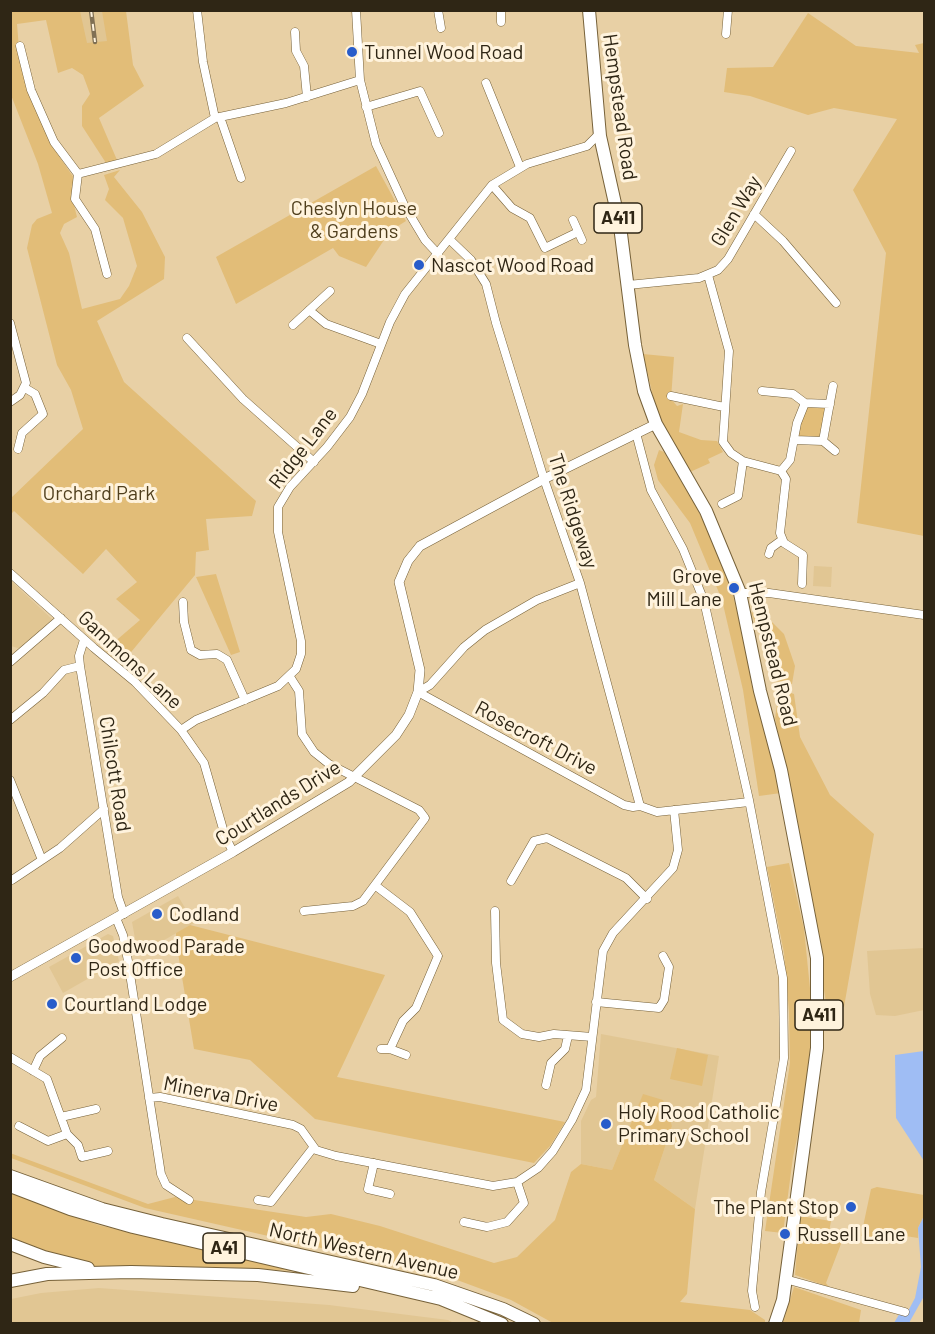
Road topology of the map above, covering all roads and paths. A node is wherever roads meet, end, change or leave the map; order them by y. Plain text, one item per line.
1 (197, 10) edge
2 (356, 10) edge
3 (438, 10) edge
4 (501, 10) edge
5 (589, 10) edge
6 (728, 10) edge
7 (501, 22) dead end
8 (441, 28) dead end
9 (295, 32) dead end
10 (726, 34) dead end
11 (21, 46) dead end
12 (360, 80) junction
13 (486, 83) dead end
14 (307, 97) junction
15 (366, 107) junction
16 (218, 118) junction
17 (439, 133) dead end
18 (600, 133) junction
19 (587, 146) junction
20 (791, 151) dead end
21 (603, 153) junction
22 (520, 167) junction
23 (78, 174) junction
24 (241, 178) dead end
25 (492, 185) junction
26 (754, 214) junction
27 (573, 220) dead end
28 (449, 239) junction
29 (544, 248) junction
30 (536, 252) dead end
31 (438, 254) junction
32 (107, 274) dead end
33 (708, 275) junction
34 (628, 285) junction
35 (330, 291) dead end
36 (836, 303) dead end
37 (309, 310) junction
38 (10, 323) edge
39 (293, 325) dead end
40 (187, 338) dead end
41 (381, 344) junction
42 (833, 386) dead end
43 (25, 388) junction
44 (762, 391) dead end
45 (671, 396) dead end
46 (10, 402) edge
47 (805, 403) junction
48 (830, 404) junction
49 (724, 407) junction
50 (656, 424) junction
51 (636, 433) junction
52 (794, 440) junction
53 (823, 441) junction
54 (18, 449) dead end
55 (835, 451) dead end
56 (743, 461) junction
57 (314, 462) junction
58 (781, 471) junction
59 (544, 479) junction
60 (722, 504) dead end
61 (782, 540) junction
62 (769, 554) dead end
63 (10, 573) edge
64 (580, 583) junction
65 (802, 584) dead end
66 (740, 593) junction
67 (183, 602) dead end
68 (924, 615) edge
69 (61, 618) junction
70 (84, 640) junction
71 (10, 662) edge
72 (80, 666) junction
73 (290, 677) junction
74 (418, 693) junction
75 (245, 700) junction
76 (10, 720) edge
77 (181, 730) junction
78 (355, 777) junction
79 (10, 780) edge
80 (749, 802) junction
81 (640, 806) junction
82 (104, 809) junction
83 (674, 810) junction
84 (233, 852) junction
85 (42, 860) junction
86 (12, 880) edge
87 (511, 881) dead end
88 (376, 886) junction
89 (647, 898) junction
90 (304, 911) dead end
91 (495, 911) dead end
92 (120, 916) junction
93 (663, 956) dead end
94 (11, 974) edge
95 (596, 1002) junction
96 (568, 1035) junction
97 (592, 1037) junction
98 (62, 1038) dead end
99 (390, 1048) junction
100 (381, 1049) dead end
101 (406, 1055) dead end
102 (10, 1058) edge
103 (33, 1071) junction
104 (546, 1085) dead end
105 (149, 1098) junction
106 (96, 1109) dead end
107 (61, 1118) junction
108 (19, 1126) dead end
109 (67, 1134) junction
110 (313, 1148) junction
111 (108, 1150) dead end
112 (374, 1163) junction
113 (10, 1168) edge
114 (10, 1176) edge
115 (517, 1182) junction
116 (10, 1186) edge
117 (390, 1194) dead end
118 (189, 1200) dead end
119 (258, 1200) dead end
120 (464, 1222) dead end
121 (162, 1224) junction
122 (10, 1244) edge
123 (131, 1272) junction
124 (785, 1279) junction
125 (10, 1281) edge
126 (755, 1306) dead end
127 (471, 1311) junction
128 (905, 1312) dead end
129 (502, 1323) edge
130 (534, 1323) edge
131 (776, 1323) edge

1 - 16 street
2 - 12 street
3 - 8 street
4 - 7 street
5 - 18 main road, Hempstead Road / A411
6 - 10 street
9 - 14 street
11 - 23 street
12 - 14 street
12 - 15 street
13 - 22 street
14 - 16 street
15 - 17 street
15 - 31 street
16 - 23 street
16 - 24 street
18 - 19 street, Ridge Lane
18 - 21 main road, Hempstead Road / A411
19 - 21 street
19 - 22 street, Ridge Lane
20 - 26 street, Glen Way
21 - 34 main road, Hempstead Road / A411
22 - 25 street, Ridge Lane
23 - 32 street
25 - 28 street, Ridge Lane
25 - 29 street
26 - 33 street, Glen Way
26 - 36 street
27 - 29 street
28 - 31 street, Ridge Lane
28 - 59 street, The Ridgeway
29 - 30 street
31 - 41 street, Ridge Lane
33 - 34 street
33 - 49 street
34 - 50 main road, Hempstead Road / A411
35 - 37 street
37 - 39 street
37 - 41 street
38 - 43 street
40 - 57 street
41 - 57 street, Ridge Lane
42 - 48 street
43 - 46 street
43 - 54 street
44 - 47 street
45 - 49 street
47 - 48 street
47 - 52 street
48 - 53 street
49 - 56 street
50 - 51 street, Courtlands Drive
50 - 66 main road, Hempstead Road / A411
51 - 59 street, Courtlands Drive
51 - 80 street
52 - 53 street
52 - 58 street
53 - 55 street
56 - 58 street
56 - 60 street
57 - 73 street, Ridge Lane
58 - 61 street
59 - 64 street, The Ridgeway
59 - 74 street, Courtlands Drive
61 - 62 street
61 - 65 street
63 - 69 street, Gammons Lane
64 - 74 street
64 - 81 street, The Ridgeway
66 - 68 street
66 - 124 main road, Hempstead Road / A411
67 - 75 street
69 - 70 street, Gammons Lane
69 - 71 street
70 - 72 street, Chilcott Road
70 - 77 street, Gammons Lane
72 - 76 street
72 - 82 street, Chilcott Road
73 - 75 street
73 - 78 street
74 - 78 street, Courtlands Drive
74 - 81 street, Rosecroft Drive
75 - 77 street
77 - 84 street, Gammons Lane
78 - 84 street, Courtlands Drive
78 - 88 street
79 - 85 street
80 - 83 street, Rosecroft Drive
80 - 126 street
81 - 83 street, Rosecroft Drive
82 - 85 street
82 - 92 street, Chilcott Road
83 - 89 street
84 - 92 street, Courtlands Drive
85 - 86 street
87 - 89 street
88 - 90 street
88 - 99 street
89 - 95 street
91 - 96 street
92 - 94 street, Courtlands Drive
92 - 105 street, Chilcott Road
93 - 95 street
95 - 97 street
96 - 97 street
96 - 104 street
97 - 115 street
98 - 103 street
99 - 100 street
99 - 101 street
102 - 103 street
103 - 107 street
105 - 110 street, Minerva Drive
105 - 118 street, Chilcott Road
106 - 107 street
107 - 109 street
108 - 109 street
109 - 111 street
110 - 112 street
110 - 119 street
112 - 115 street
112 - 117 street
113 - 121 main road
114 - 121 main road, North Western Avenue / A41
115 - 120 street
116 - 127 main road, North Western Avenue / A41
121 - 130 main road, North Western Avenue / A41
122 - 123 main road
123 - 125 main road
123 - 127 main road
124 - 128 street
124 - 131 main road, Hempstead Road / A411
127 - 129 main road, North Western Avenue / A41

